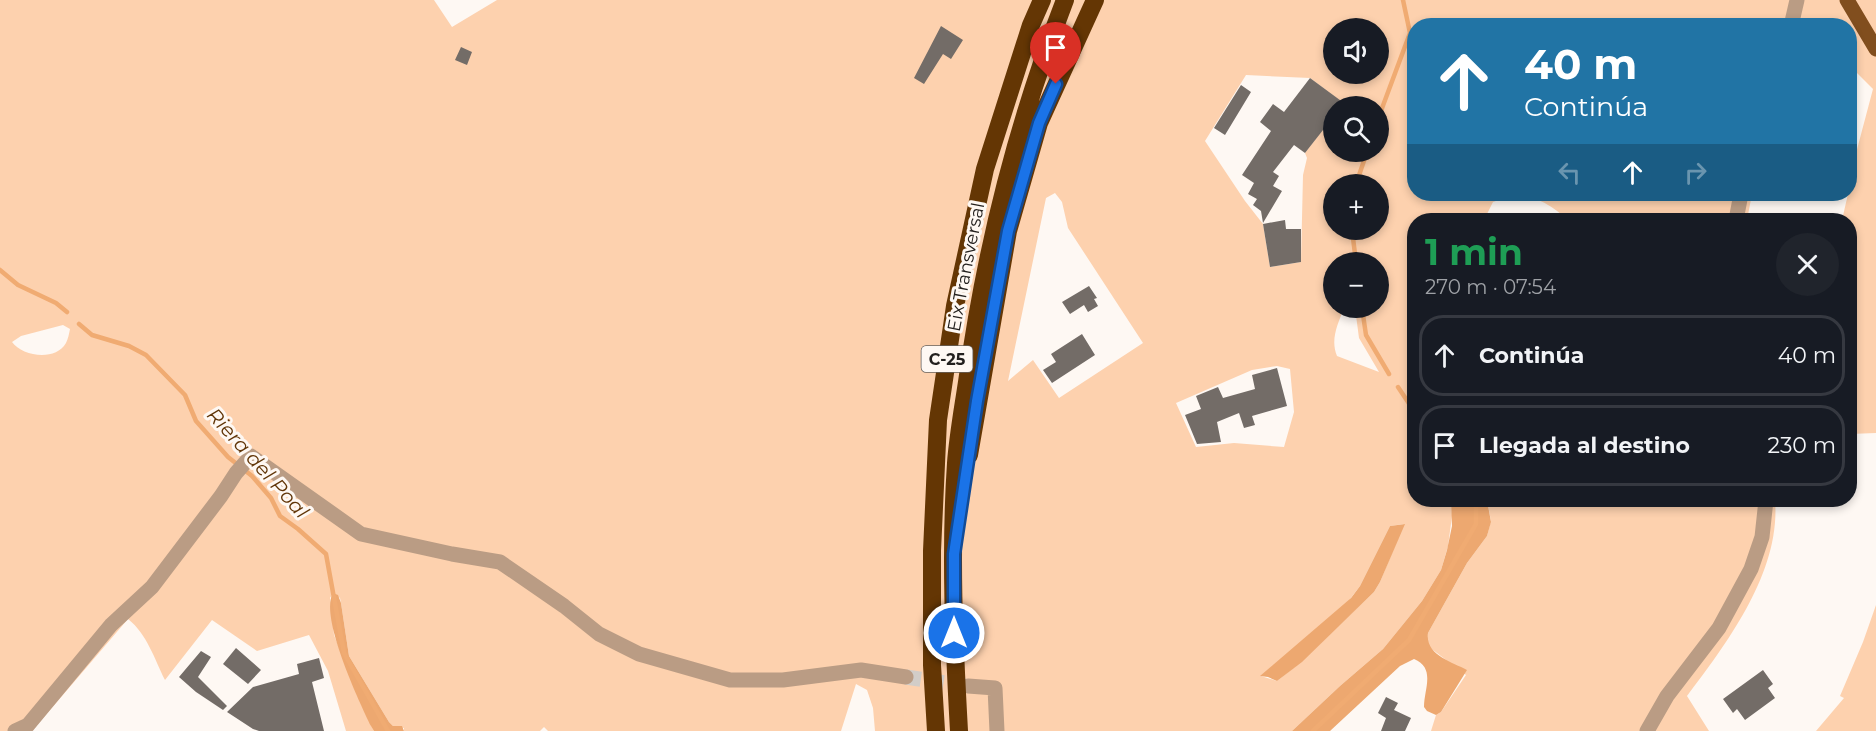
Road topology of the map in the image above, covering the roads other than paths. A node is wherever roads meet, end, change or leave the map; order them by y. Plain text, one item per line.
1 (1040, 0) edge
2 (1065, 0) edge
3 (1095, 0) edge
4 (1797, 0) edge
5 (1847, 0) edge
6 (1793, 18) edge
7 (1876, 49) edge
8 (1765, 507) edge
9 (954, 554) junction
10 (906, 677) tunnel mouth
11 (968, 686) tunnel mouth
12 (15, 731) edge
13 (936, 731) edge
14 (959, 731) edge
15 (997, 731) edge
16 (1647, 731) edge

1 - 13 highway, Eix Transversal / C-25
2 - 9 highway, Eix Transversal / C-25
3 - 9 highway
4 - 6 street
5 - 7 main road
8 - 16 street
9 - 14 highway, Eix Transversal / C-25
10 - 12 street
11 - 15 street

